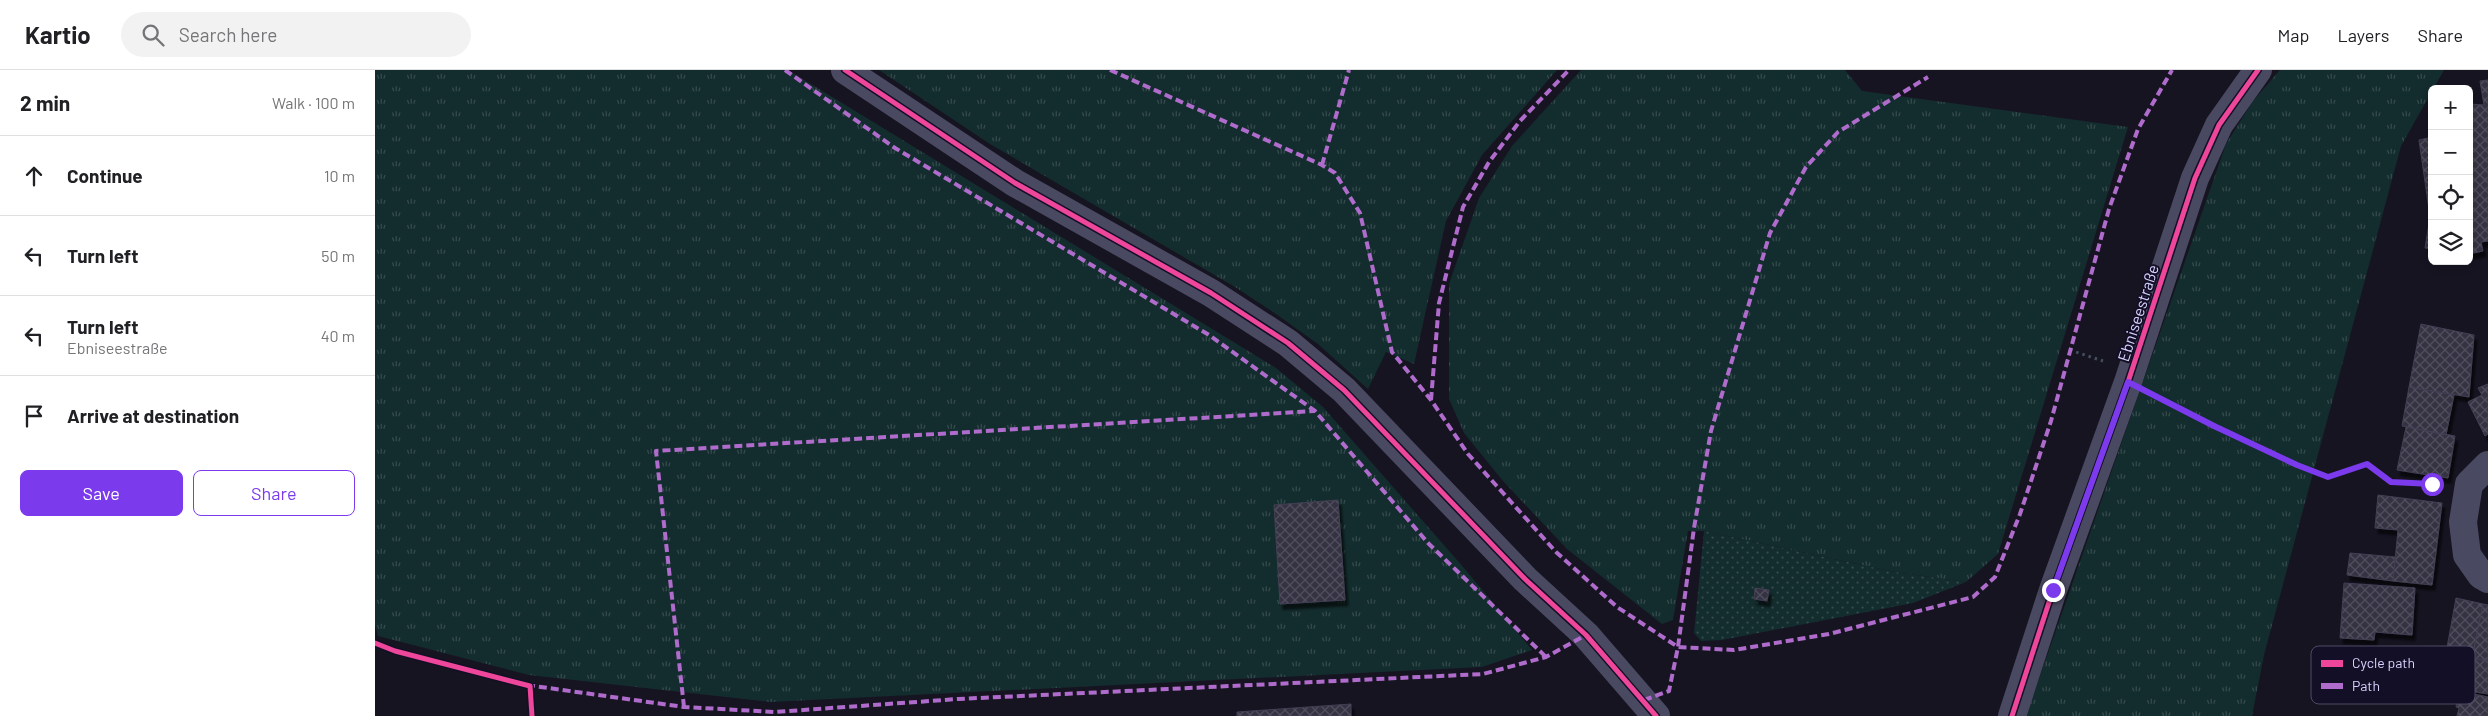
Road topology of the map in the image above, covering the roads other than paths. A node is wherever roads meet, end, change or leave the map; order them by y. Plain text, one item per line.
1 (845, 70) edge
2 (2258, 70) edge
3 (2479, 475) edge
4 (2488, 579) edge
5 (1656, 716) edge
6 (2012, 716) edge

1 - 5 street
2 - 6 street, Ebniseestraße
3 - 4 street

